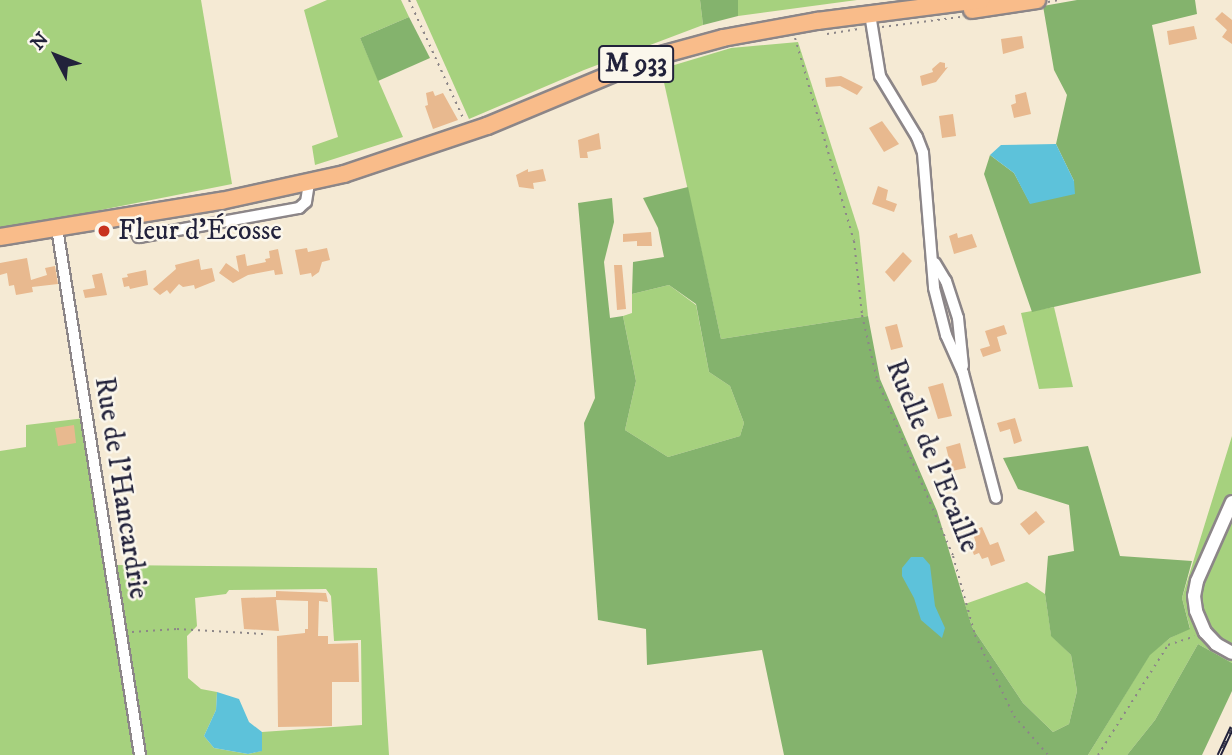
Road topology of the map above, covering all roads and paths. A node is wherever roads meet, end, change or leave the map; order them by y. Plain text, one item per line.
1 (409, 0) edge
2 (982, 0) edge
3 (1037, 0) edge
4 (871, 19) junction
5 (792, 31) junction
6 (750, 33) junction
7 (469, 132) junction
8 (57, 228) junction
9 (0, 237) edge
10 (933, 260) junction
11 (963, 373) junction
12 (996, 498) dead end
13 (1232, 502) edge
14 (120, 633) junction
15 (264, 634) dead end
16 (1208, 636) junction
17 (1232, 653) edge
18 (140, 755) edge
19 (1048, 755) edge
20 (1098, 755) edge

1 - 7 path
2 - 4 main road, M 933
3 - 4 main road, M 933
4 - 5 main road, M 933
4 - 6 main road, M 933
4 - 10 street
5 - 6 main road, M 933
5 - 19 path, Ruelle de l'Ecaille
6 - 7 main road, M 933
7 - 8 main road, M 933
8 - 9 main road, M 933
8 - 14 street, Rue de l'Hancardrie
10 - 11 street
10 - 11 street
11 - 12 street
13 - 16 street
14 - 15 path
14 - 18 street, Rue de l'Hancardrie
16 - 17 street
16 - 20 path

